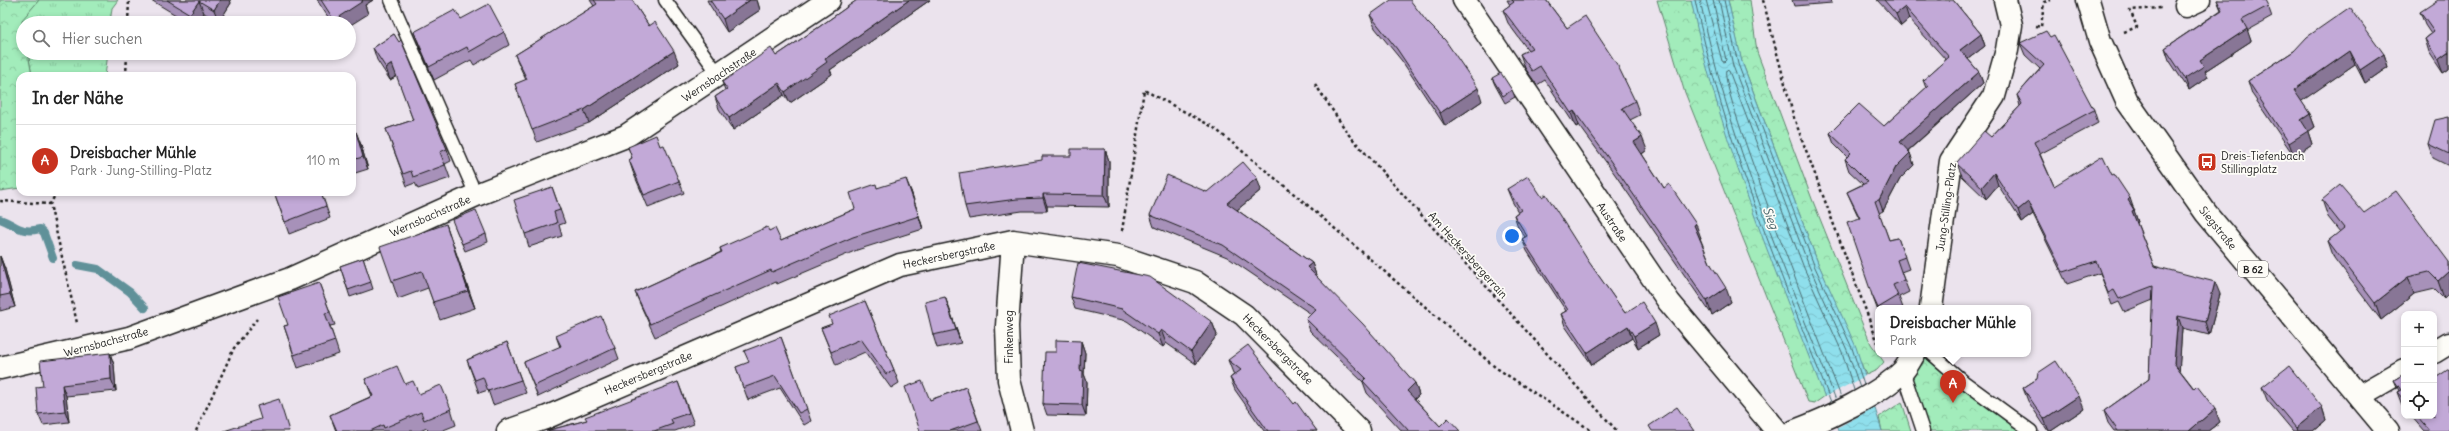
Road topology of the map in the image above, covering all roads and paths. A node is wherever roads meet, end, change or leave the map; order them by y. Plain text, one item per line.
1 (129, 0) edge
2 (391, 0) edge
3 (665, 0) edge
4 (829, 0) edge
5 (1464, 0) edge
6 (1763, 0) edge
7 (2005, 0) edge
8 (2052, 0) edge
9 (2088, 0) edge
10 (2192, 3) edge
11 (128, 16) edge
12 (2041, 27) dead end
13 (2100, 41) junction
14 (127, 60) edge
15 (126, 72) edge
16 (719, 75) junction
17 (1315, 84) dead end
18 (476, 195) junction
19 (55, 196) edge
20 (0, 201) edge
21 (50, 204) junction
22 (1013, 241) junction
23 (1118, 256) junction
24 (1931, 305) edge
25 (262, 314) dead end
26 (1875, 335) edge
27 (2449, 343) edge
28 (83, 349) junction
29 (2437, 350) edge
30 (1935, 357) edge
31 (1909, 362) edge
32 (0, 368) edge
33 (2401, 372) edge
34 (2359, 396) junction
35 (196, 431) edge
36 (508, 431) edge
37 (1022, 431) edge
38 (1359, 431) edge
39 (1592, 431) edge
40 (1617, 431) edge
41 (1777, 431) edge
42 (1795, 431) edge
43 (1923, 431) edge
44 (2031, 431) edge
45 (2388, 431) edge

1 - 11 path
2 - 18 lane
3 - 16 lane
4 - 16 street, Wernsbachstraße
5 - 41 street, Austraße
6 - 26 path
7 - 24 street, Jung-Stilling-Platz
8 - 12 path
9 - 13 street, Siegstraße / B 62
10 - 13 path
13 - 34 street, Siegstraße / B 62
14 - 15 path
16 - 18 street, Wernsbachstraße
17 - 40 path, Am Heckersbergerrain
18 - 28 street, Wernsbachstraße
19 - 21 path
20 - 21 path
21 - 28 path
22 - 23 street, Heckersbergstraße
22 - 36 street, Heckersbergstraße
22 - 37 street, Finkenweg
23 - 38 street, Heckersbergstraße
23 - 39 path
25 - 35 path
27 - 29 street
28 - 32 street, Wernsbachstraße
30 - 44 lane
31 - 42 street
31 - 43 lane
33 - 34 street
34 - 45 street, Siegstraße / B 62

